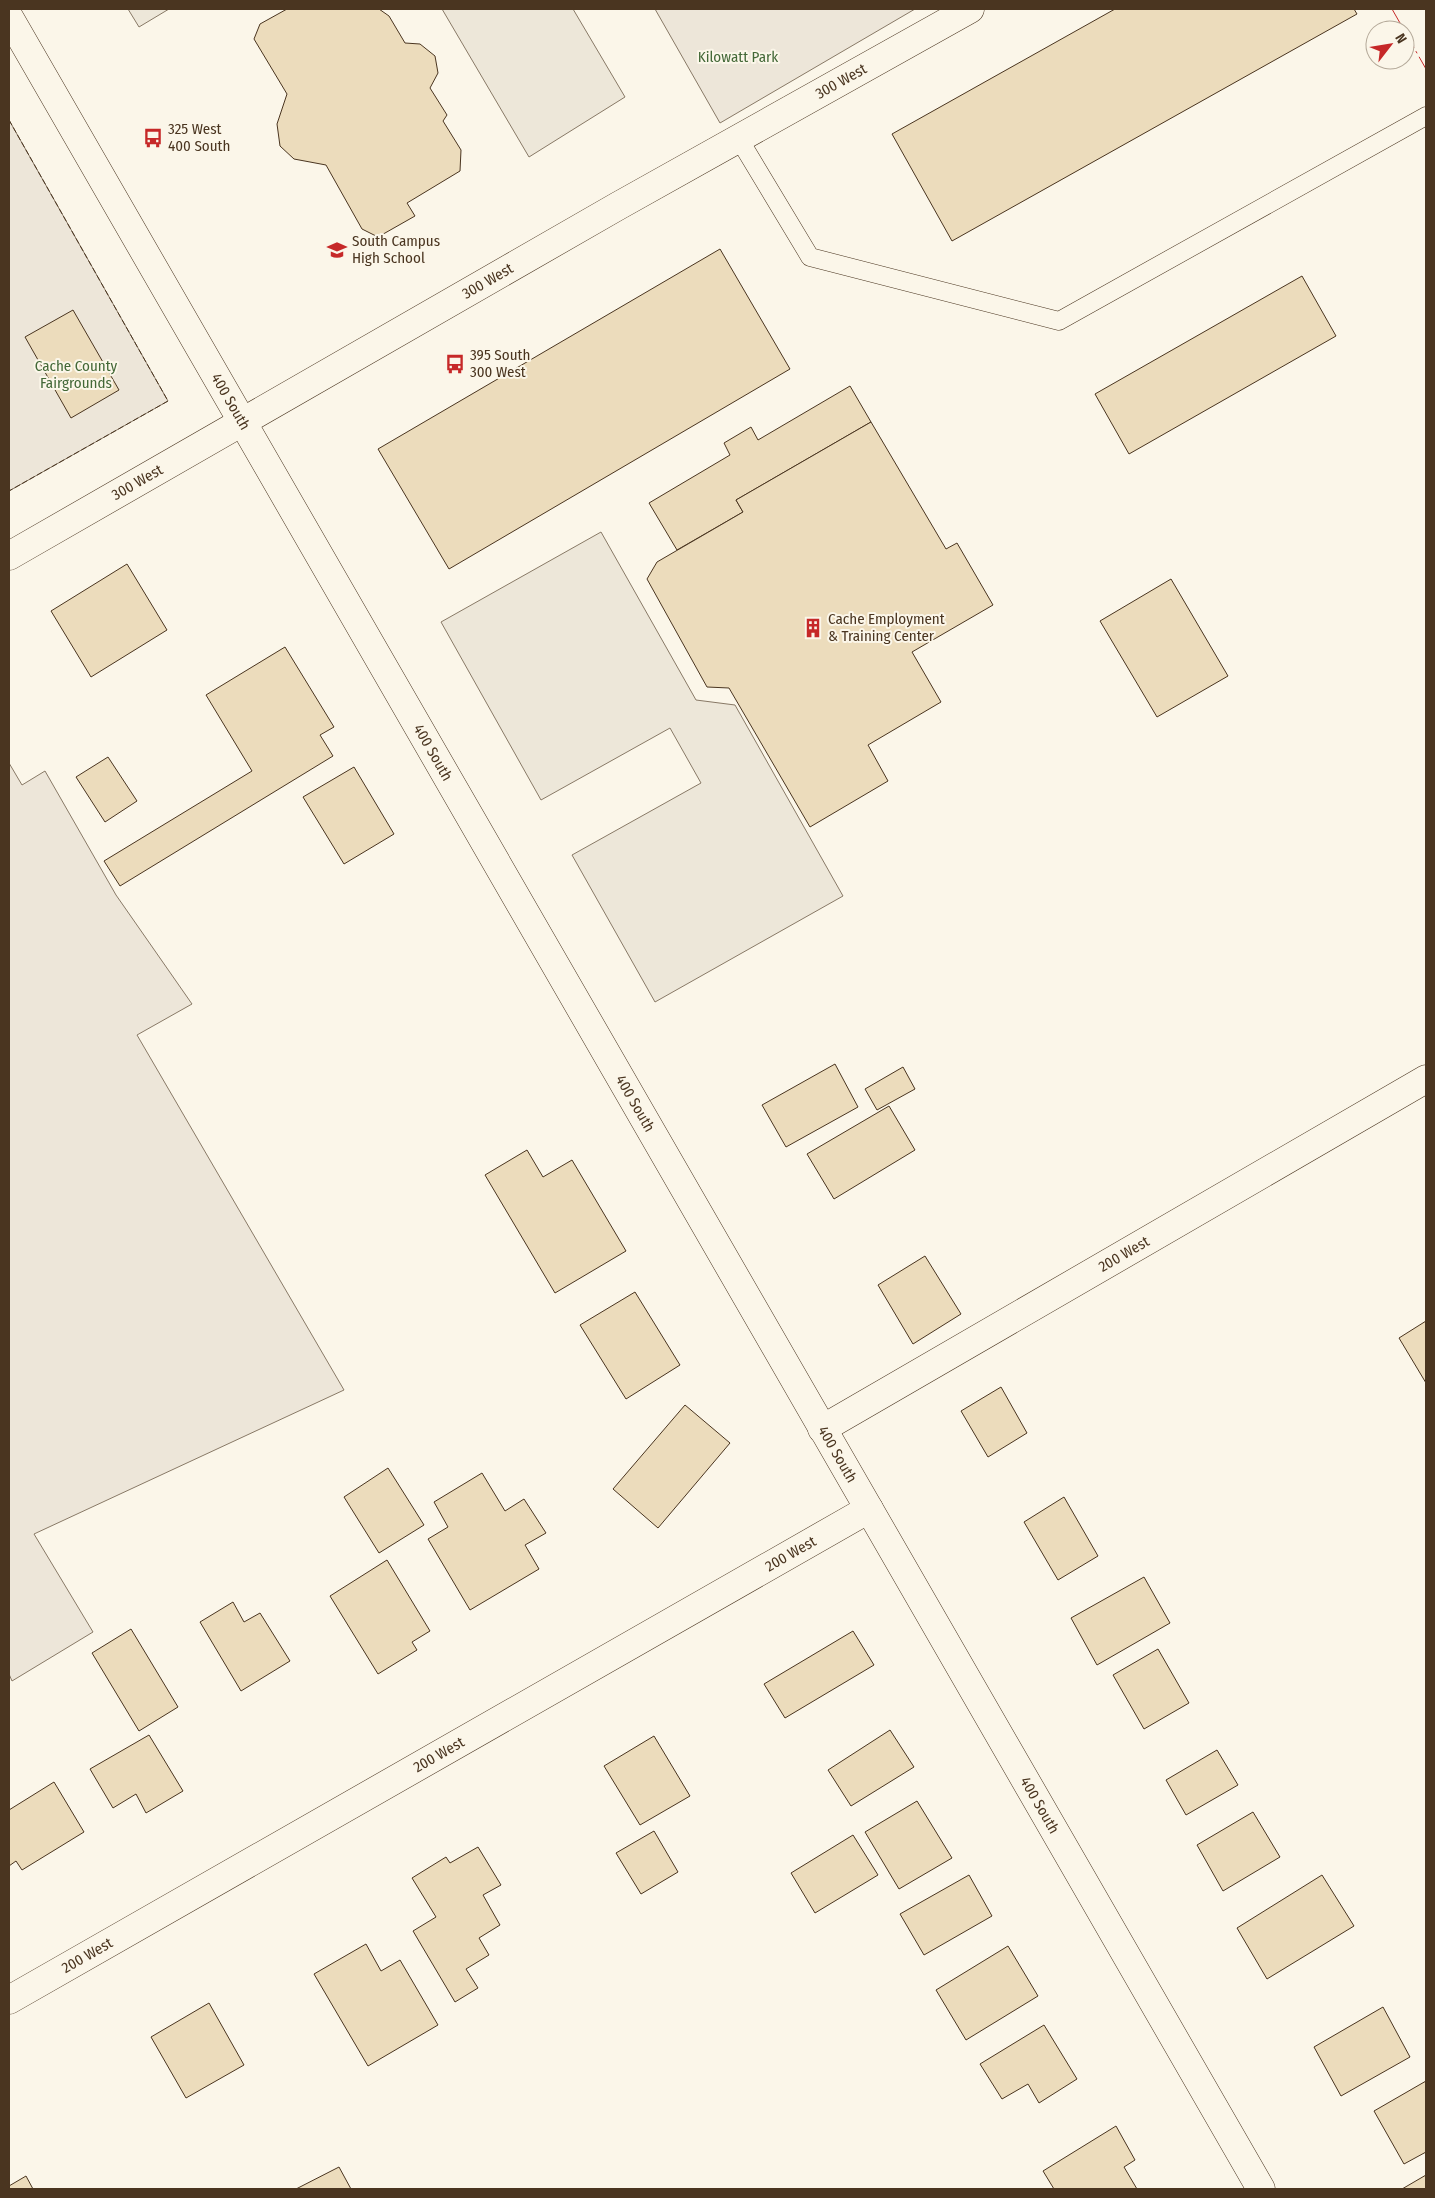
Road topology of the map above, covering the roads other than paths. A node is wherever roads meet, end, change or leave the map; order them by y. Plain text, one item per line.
1 (970, 9) edge
2 (12, 29) edge
3 (1426, 116) edge
4 (739, 139) junction
5 (241, 421) junction
6 (9, 556) edge
7 (1426, 1079) edge
8 (822, 1429) junction
9 (869, 1509) junction
10 (9, 2000) edge
11 (1261, 2189) edge

1 - 4 street, 300 West
2 - 5 street, 400 South
3 - 4 lane
4 - 5 street, 300 West
5 - 6 street, 300 West
5 - 8 street, 400 South
7 - 8 street, 200 West
8 - 9 street, 400 South
9 - 10 street, 200 West
9 - 11 street, 400 South

